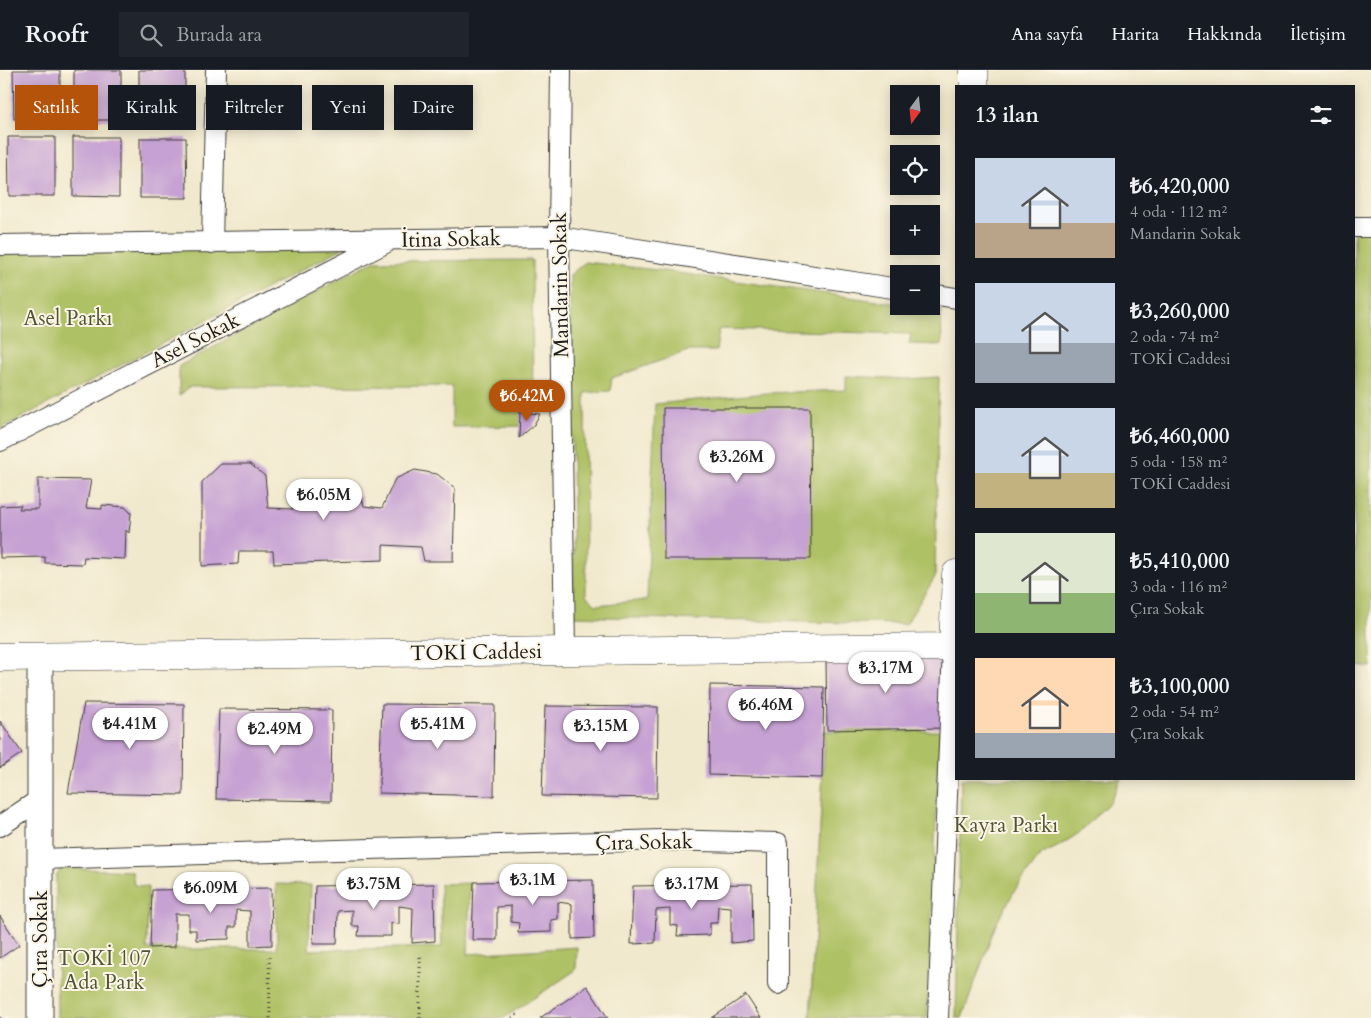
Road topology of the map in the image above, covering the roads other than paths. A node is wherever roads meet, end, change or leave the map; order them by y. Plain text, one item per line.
1 (216, 70) edge
2 (561, 70) edge
3 (974, 70) edge
4 (974, 85) edge
5 (1355, 227) edge
6 (1371, 227) edge
7 (559, 237) junction
8 (390, 240) junction
9 (212, 243) junction
10 (0, 245) edge
11 (890, 288) edge
12 (940, 295) edge
13 (955, 298) edge
14 (0, 441) edge
15 (955, 598) edge
16 (953, 647) junction
17 (565, 650) junction
18 (40, 656) junction
19 (0, 657) edge
20 (40, 800) junction
21 (0, 826) edge
22 (40, 859) junction
23 (778, 984) dead end
24 (40, 1018) edge
25 (938, 1018) edge

1 - 9 street
2 - 7 street, Mandarin Sokak
3 - 4 main road
5 - 6 street
7 - 8 street, İtina Sokak
7 - 11 street, İtina Sokak
7 - 17 street, Mandarin Sokak
8 - 9 street, İtina Sokak
8 - 14 street, Asel Sokak
9 - 10 street, İtina Sokak
12 - 13 street
15 - 16 main road
16 - 17 main road, TOKİ Caddesi
16 - 25 street
17 - 18 main road, TOKİ Caddesi
18 - 19 main road, TOKİ Caddesi
18 - 20 street, Çıra Sokak
20 - 21 street
20 - 22 street, Çıra Sokak
22 - 23 street, Çıra Sokak
22 - 24 street, Çıra Sokak

